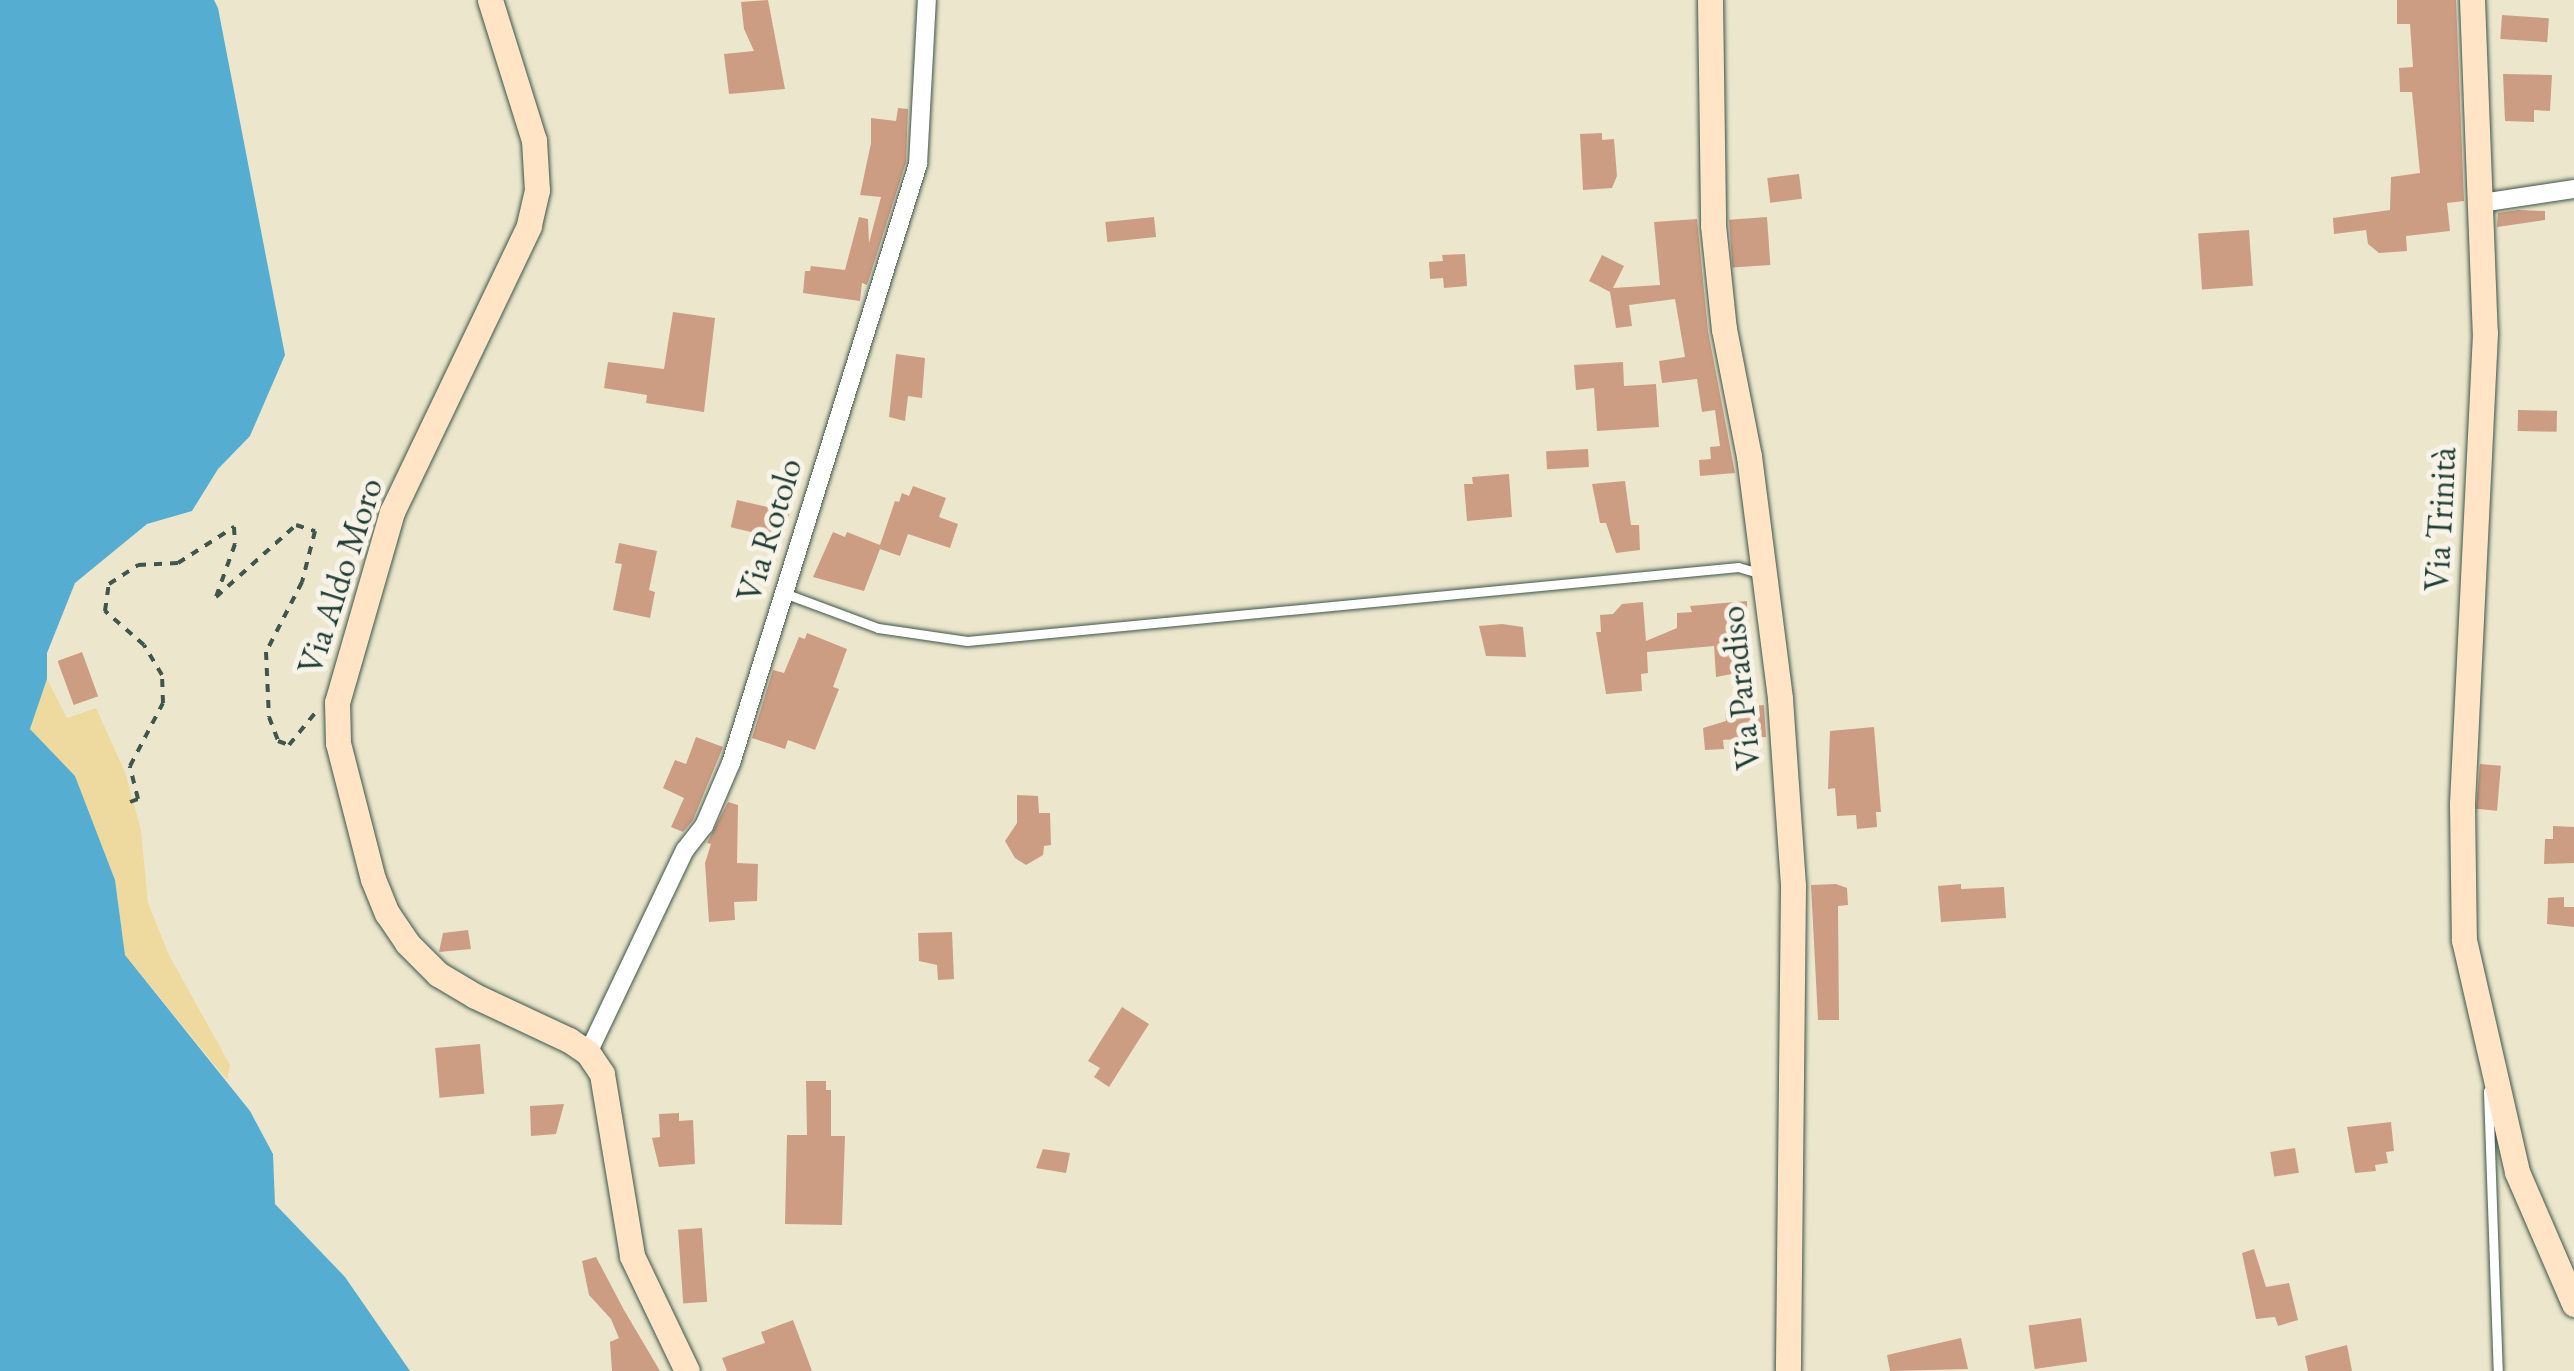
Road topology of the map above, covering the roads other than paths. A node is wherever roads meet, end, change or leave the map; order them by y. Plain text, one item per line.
1 (490, 0) edge
2 (926, 0) edge
3 (1710, 0) edge
4 (2472, 0) edge
5 (2574, 189) edge
6 (2481, 203) junction
7 (1762, 574) junction
8 (784, 593) junction
9 (2486, 1038) junction
10 (588, 1053) junction
11 (2574, 1304) edge
12 (687, 1371) edge
13 (1788, 1371) edge
14 (2498, 1371) edge

1 - 10 street, Via Aldo Moro
2 - 8 street, Via Rotolo
3 - 7 street, Via Paradiso
4 - 6 street, Via Trinità
5 - 6 street
6 - 9 street, Via Trinità
7 - 8 lane
7 - 13 street, Via Paradiso
8 - 10 street, Via Rotolo
9 - 11 street, Via Trinità
9 - 14 lane, Via Trinità
10 - 12 street

